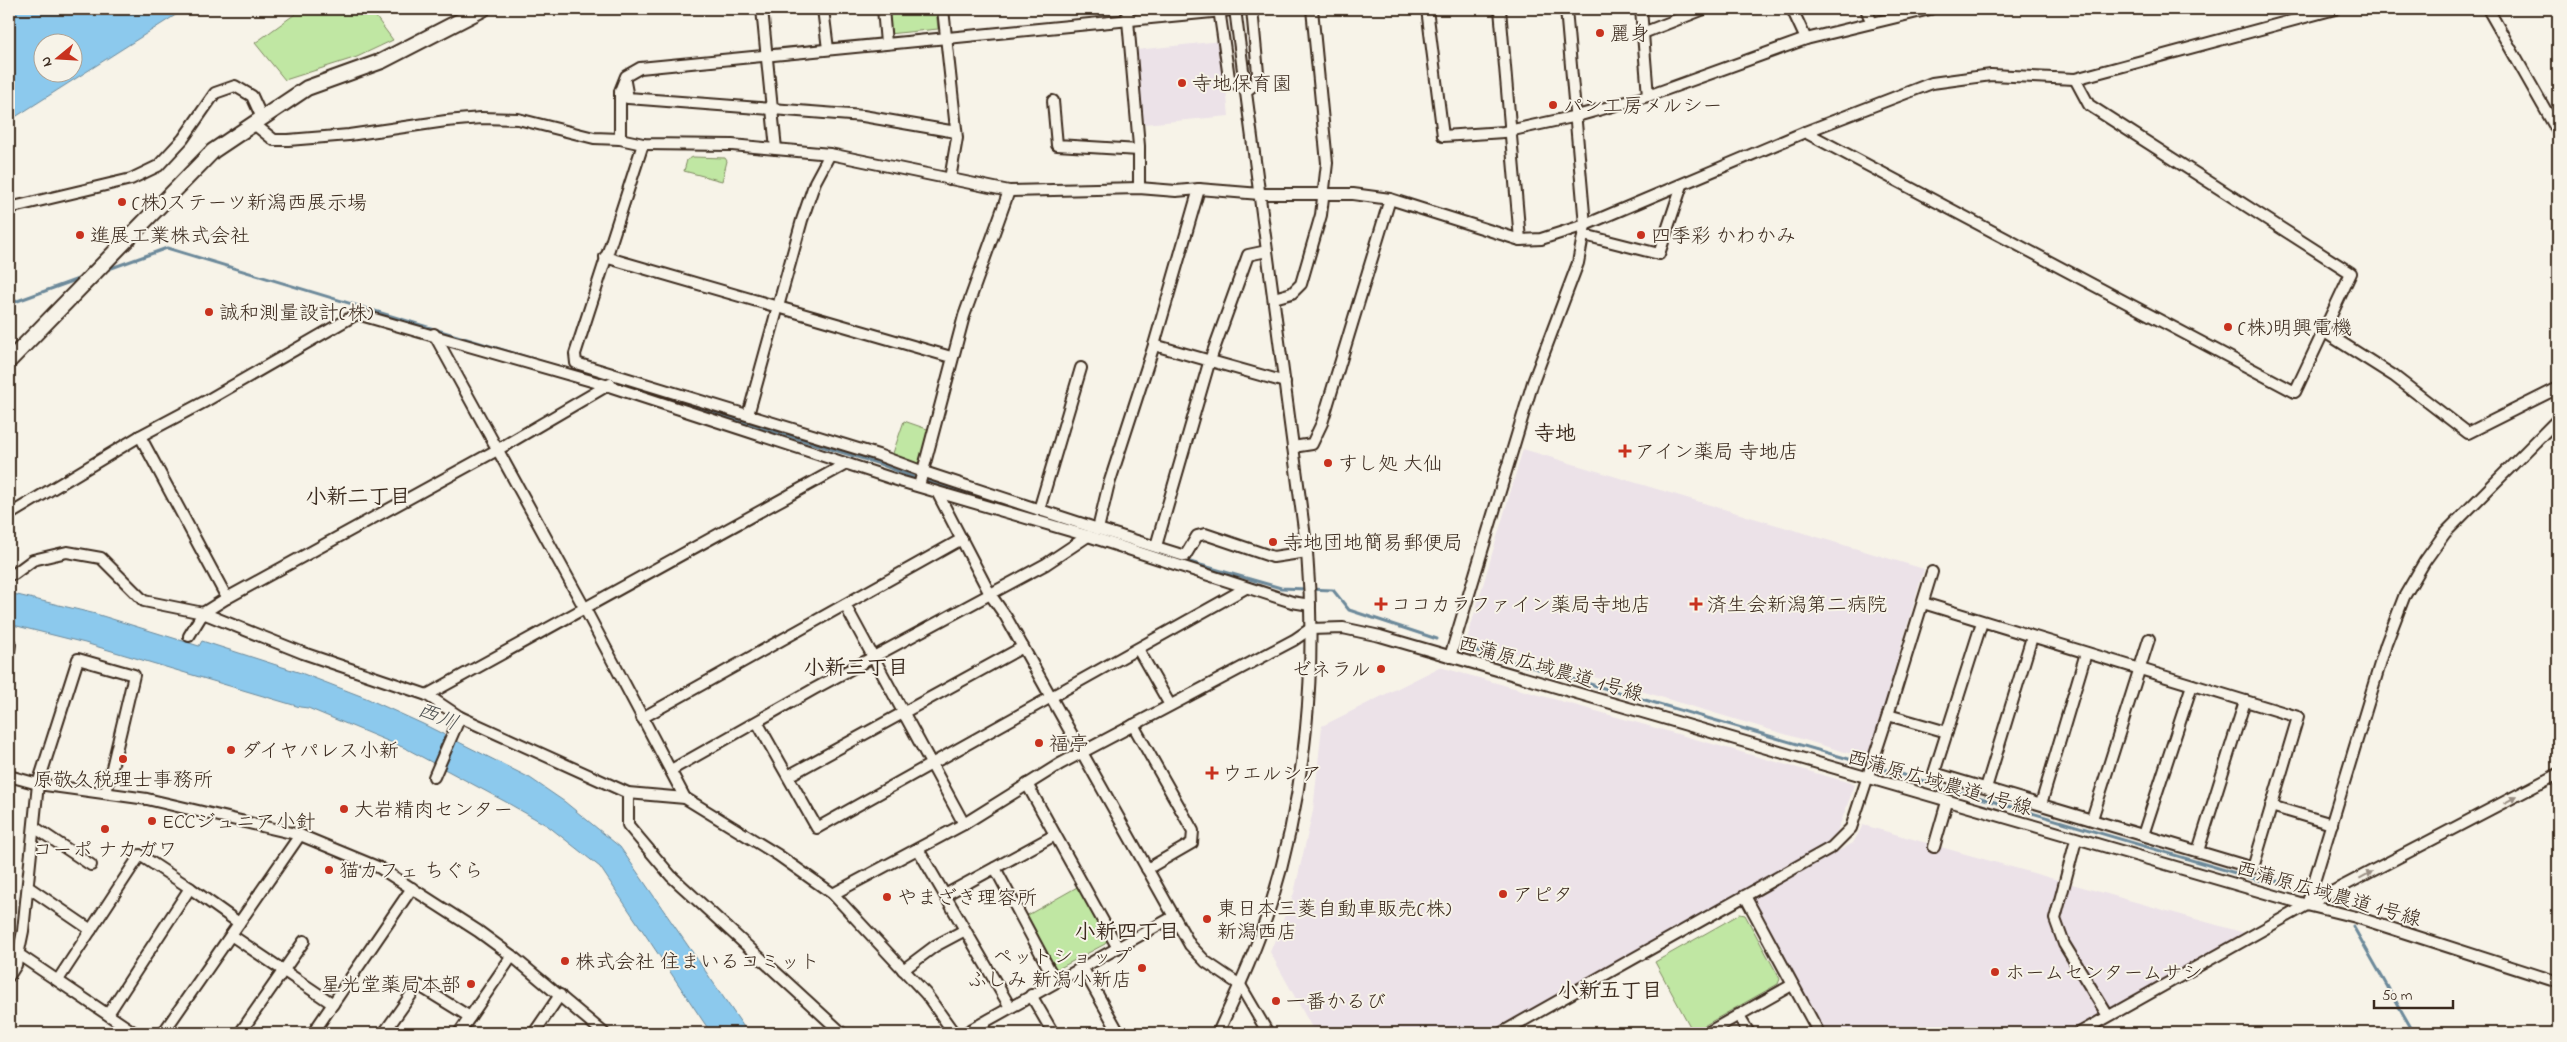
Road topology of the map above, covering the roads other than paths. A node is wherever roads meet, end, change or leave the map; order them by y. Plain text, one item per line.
1 (483, 9) edge
2 (762, 9) edge
3 (823, 9) edge
4 (883, 9) edge
5 (943, 9) edge
6 (1127, 9) edge
7 (1235, 9) edge
8 (1243, 9) edge
9 (1252, 9) edge
10 (1312, 9) edge
11 (1427, 9) edge
12 (1500, 9) edge
13 (1566, 9) edge
14 (1641, 9) edge
15 (1704, 9) edge
16 (1792, 9) edge
17 (1866, 9) edge
18 (1930, 9) edge
19 (2333, 9) edge
20 (2488, 9) edge
21 (1220, 10) edge
22 (1128, 21) junction
23 (1872, 23) junction
24 (1643, 33) junction
25 (946, 37) junction
26 (1806, 39) junction
27 (886, 43) junction
28 (828, 49) junction
29 (767, 56) junction
30 (2075, 79) junction
31 (624, 81) junction
32 (1246, 91) junction
33 (1648, 96) junction
34 (1053, 101) dead end
35 (772, 109) junction
36 (1577, 116) junction
37 (258, 121) junction
38 (1512, 130) junction
39 (956, 132) junction
40 (1804, 132) junction
41 (2558, 132) edge
42 (620, 139) junction
43 (642, 144) junction
44 (776, 149) junction
45 (1139, 150) junction
46 (830, 154) junction
47 (950, 179) junction
48 (1682, 185) junction
49 (1139, 188) junction
50 (1199, 189) junction
51 (1009, 191) junction
52 (1260, 194) junction
53 (1325, 194) junction
54 (1390, 199) junction
55 (9, 208) edge
56 (1584, 230) junction
57 (1520, 240) junction
58 (1267, 251) junction
59 (605, 257) junction
60 (1274, 298) junction
61 (779, 307) junction
62 (2323, 331) junction
63 (434, 334) junction
64 (1154, 345) junction
65 (952, 357) junction
66 (9, 361) edge
67 (1209, 362) junction
68 (1081, 368) dead end
69 (613, 376) junction
70 (1286, 382) junction
71 (609, 386) junction
72 (2558, 388) edge
73 (748, 415) junction
74 (2558, 419) edge
75 (140, 436) junction
76 (1294, 448) junction
77 (498, 450) junction
78 (846, 464) junction
79 (921, 471) junction
80 (919, 486) junction
81 (937, 492) junction
82 (1039, 510) junction
83 (12, 513) dead end
84 (1098, 529) junction
85 (1088, 536) junction
86 (962, 539) junction
87 (1156, 546) junction
88 (1307, 552) junction
89 (1932, 572) dead end
90 (9, 574) edge
91 (1246, 588) junction
92 (990, 594) junction
93 (227, 598) junction
94 (1923, 603) junction
95 (845, 605) junction
96 (1310, 605) junction
97 (584, 607) junction
98 (203, 613) junction
99 (1982, 622) junction
100 (1310, 629) junction
101 (189, 636) dead end
102 (2032, 637) junction
103 (2149, 640) dead end
104 (1023, 647) junction
105 (1138, 649) junction
106 (2086, 653) junction
107 (1450, 657) junction
108 (873, 658) junction
109 (2140, 670) junction
110 (2192, 685) junction
111 (427, 695) junction
112 (1051, 697) junction
113 (2245, 701) junction
114 (1170, 705) junction
115 (903, 712) junction
116 (1888, 715) junction
117 (460, 717) junction
118 (642, 718) junction
119 (757, 722) junction
120 (1134, 725) junction
121 (1946, 732) junction
122 (1082, 753) junction
123 (932, 764) junction
124 (671, 770) junction
125 (2558, 774) edge
126 (9, 776) edge
127 (788, 776) junction
128 (434, 777) dead end
129 (1866, 778) junction
130 (38, 784) junction
131 (1027, 784) junction
132 (1986, 788) junction
133 (106, 793) junction
134 (628, 793) junction
135 (685, 798) junction
136 (1947, 802) junction
137 (2041, 804) junction
138 (2271, 806) junction
139 (2092, 819) junction
140 (964, 824) junction
141 (2332, 824) junction
142 (34, 827) junction
143 (300, 835) junction
144 (1055, 835) junction
145 (2144, 835) junction
146 (2076, 840) junction
147 (1934, 847) dead end
148 (918, 849) junction
149 (2198, 851) junction
150 (91, 865) dead end
151 (995, 868) junction
152 (1147, 869) junction
153 (28, 887) junction
154 (190, 888) junction
155 (412, 888) junction
156 (833, 894) junction
157 (945, 895) junction
158 (1745, 896) junction
159 (2307, 906) junction
160 (1173, 917) junction
161 (239, 923) junction
162 (91, 930) junction
163 (965, 930) junction
164 (231, 935) junction
165 (304, 941) dead end
166 (1118, 948) junction
167 (18, 954) junction
168 (512, 956) junction
169 (12, 964) edge
170 (1082, 967) junction
171 (903, 970) junction
172 (284, 971) junction
173 (9, 976) edge
174 (58, 980) junction
175 (1056, 982) junction
176 (2558, 982) edge
177 (1240, 985) junction
178 (1792, 985) junction
179 (560, 995) junction
180 (1032, 995) junction
181 (333, 1004) junction
182 (1010, 1007) junction
183 (108, 1014) junction
184 (1738, 1015) junction
185 (2108, 1016) junction
186 (470, 1017) junction
187 (135, 1033) edge
188 (163, 1033) edge
189 (240, 1033) edge
190 (313, 1033) edge
191 (384, 1033) edge
192 (459, 1033) edge
193 (534, 1033) edge
194 (604, 1033) edge
195 (842, 1033) edge
196 (954, 1033) edge
197 (965, 1033) edge
198 (1053, 1033) edge
199 (1119, 1033) edge
200 (1218, 1033) edge
201 (1268, 1033) edge
202 (1501, 1033) edge
203 (1707, 1033) edge
204 (1748, 1033) edge
205 (1819, 1033) edge
206 (2079, 1033) edge

1 - 37 main road
2 - 29 street
3 - 28 street
4 - 27 street
5 - 25 street
6 - 22 street
7 - 32 street, bridge
8 - 21 street
9 - 32 street
10 - 53 street
11 - 38 street
12 - 38 street
13 - 36 street
14 - 24 street
15 - 24 street
16 - 26 street
17 - 23 street
18 - 23 street
19 - 30 street
20 - 41 street
21 - 22 street
21 - 32 street
22 - 25 street
22 - 45 street
23 - 26 street
24 - 33 street
25 - 27 street
25 - 39 street
26 - 33 street
27 - 28 street
28 - 29 street
29 - 31 street
29 - 35 street
30 - 40 street
30 - 62 street
31 - 35 street
31 - 42 street
32 - 52 street
33 - 36 street
34 - 45 street
35 - 39 street
35 - 44 street
36 - 38 street
36 - 56 street
37 - 42 street
37 - 55 street
37 - 66 main road
38 - 57 street
39 - 47 street
40 - 48 street
40 - 62 street
42 - 43 street
43 - 44 street
43 - 59 street
44 - 46 street
45 - 49 street
46 - 47 street
46 - 61 street
47 - 51 street
48 - 56 street
48 - 56 street
49 - 50 street
49 - 51 street
50 - 52 street
50 - 64 street
51 - 65 street
52 - 53 street
52 - 58 street
53 - 54 street
53 - 60 street
54 - 57 street
54 - 76 street
56 - 57 street
56 - 107 street
58 - 60 street
58 - 67 street
59 - 61 street
59 - 69 street
60 - 70 street
61 - 65 street
61 - 73 street
62 - 72 street
63 - 71 street
63 - 75 street
63 - 77 street
64 - 67 street
64 - 84 street
65 - 79 street
67 - 70 street
67 - 87 street
68 - 82 street
69 - 71 street
69 - 73 street
70 - 76 street
71 - 77 street
71 - 78 street
73 - 79 street
74 - 141 street
75 - 83 street
75 - 93 street
76 - 88 street
77 - 93 street
77 - 97 street
78 - 80 street
78 - 97 street
79 - 80 street
79 - 82 street
80 - 81 street
81 - 85 street
81 - 86 street
82 - 84 street
84 - 87 street
85 - 91 street
85 - 92 street
86 - 92 street
86 - 95 street
87 - 88 street
88 - 96 street
89 - 94 street
90 - 98 street
91 - 96 street
91 - 105 street
92 - 104 street
92 - 108 street
93 - 98 street
94 - 99 street
94 - 116 street
95 - 108 street
95 - 118 street
96 - 100 street
97 - 111 street
97 - 118 street
98 - 101 street
98 - 111 street
99 - 102 street
99 - 121 street
100 - 107 street, 西蒲原広域農道 1号線
100 - 114 street
100 - 177 street
102 - 106 street
102 - 132 street
103 - 109 street
104 - 112 street
104 - 115 street
105 - 112 street
105 - 114 street
106 - 109 street
106 - 137 street
107 - 129 street, 西蒲原広域農道 1号線
108 - 115 street
108 - 119 street
109 - 110 street
109 - 139 street
110 - 113 street
110 - 145 street
111 - 117 street
112 - 122 street
112 - 123 street
113 - 138 street
113 - 149 street
114 - 120 street
115 - 123 street
115 - 127 street
116 - 121 street
116 - 129 street
117 - 128 street
117 - 134 street
118 - 124 street
119 - 124 street
119 - 127 street
120 - 122 street
120 - 152 street
121 - 132 street
122 - 131 street
122 - 152 street
123 - 127 street
123 - 140 street
124 - 135 street
159 -> 125 street
126 - 130 street
129 - 136 street, 西蒲原広域農道 1号線
129 - 158 street
130 - 133 street
130 - 133 street
130 - 142 street
131 - 140 street
131 - 144 street
132 - 137 street
133 - 143 street
134 - 135 street
134 - 195 street
135 - 156 street
136 - 146 street, 西蒲原広域農道 1号線
136 - 147 street
137 - 139 street
138 - 141 street
138 - 149 street
139 - 145 street
140 - 148 street
141 - 159 street
142 - 150 street
142 - 153 street
143 - 155 street
143 - 161 street
144 - 151 street
144 - 166 street
145 - 149 street
146 - 159 street, 西蒲原広域農道 1号線
146 - 185 street
148 - 156 street
148 - 157 street
151 - 157 street
151 - 175 street
152 - 160 street
153 - 162 street
153 - 167 street
154 - 161 street
154 - 162 street
154 - 183 street
155 - 168 street
155 - 181 street
156 - 171 street
157 - 163 street
158 - 178 street
158 - 202 street
159 - 176 street, 西蒲原広域農道 1号線
159 - 185 street
160 - 166 street
160 - 177 street
161 - 164 street
162 - 174 street
163 - 171 street
163 - 182 street
164 - 172 street
164 - 188 street
165 - 172 street
166 - 170 street
167 - 169 street
167 - 174 street
168 - 179 street
168 - 186 street
169 - 173 street
170 - 175 street
170 - 199 street
171 - 196 street
172 - 181 street
172 - 189 street
174 - 183 street
175 - 180 street
177 - 200 street
177 - 201 street
178 - 184 street
178 - 205 street
179 - 193 street
179 - 194 street
180 - 182 street
180 - 198 street
181 - 190 street
182 - 197 street
183 - 187 street
184 - 203 street
184 - 204 street
185 - 206 street
186 - 191 street
186 - 192 street

